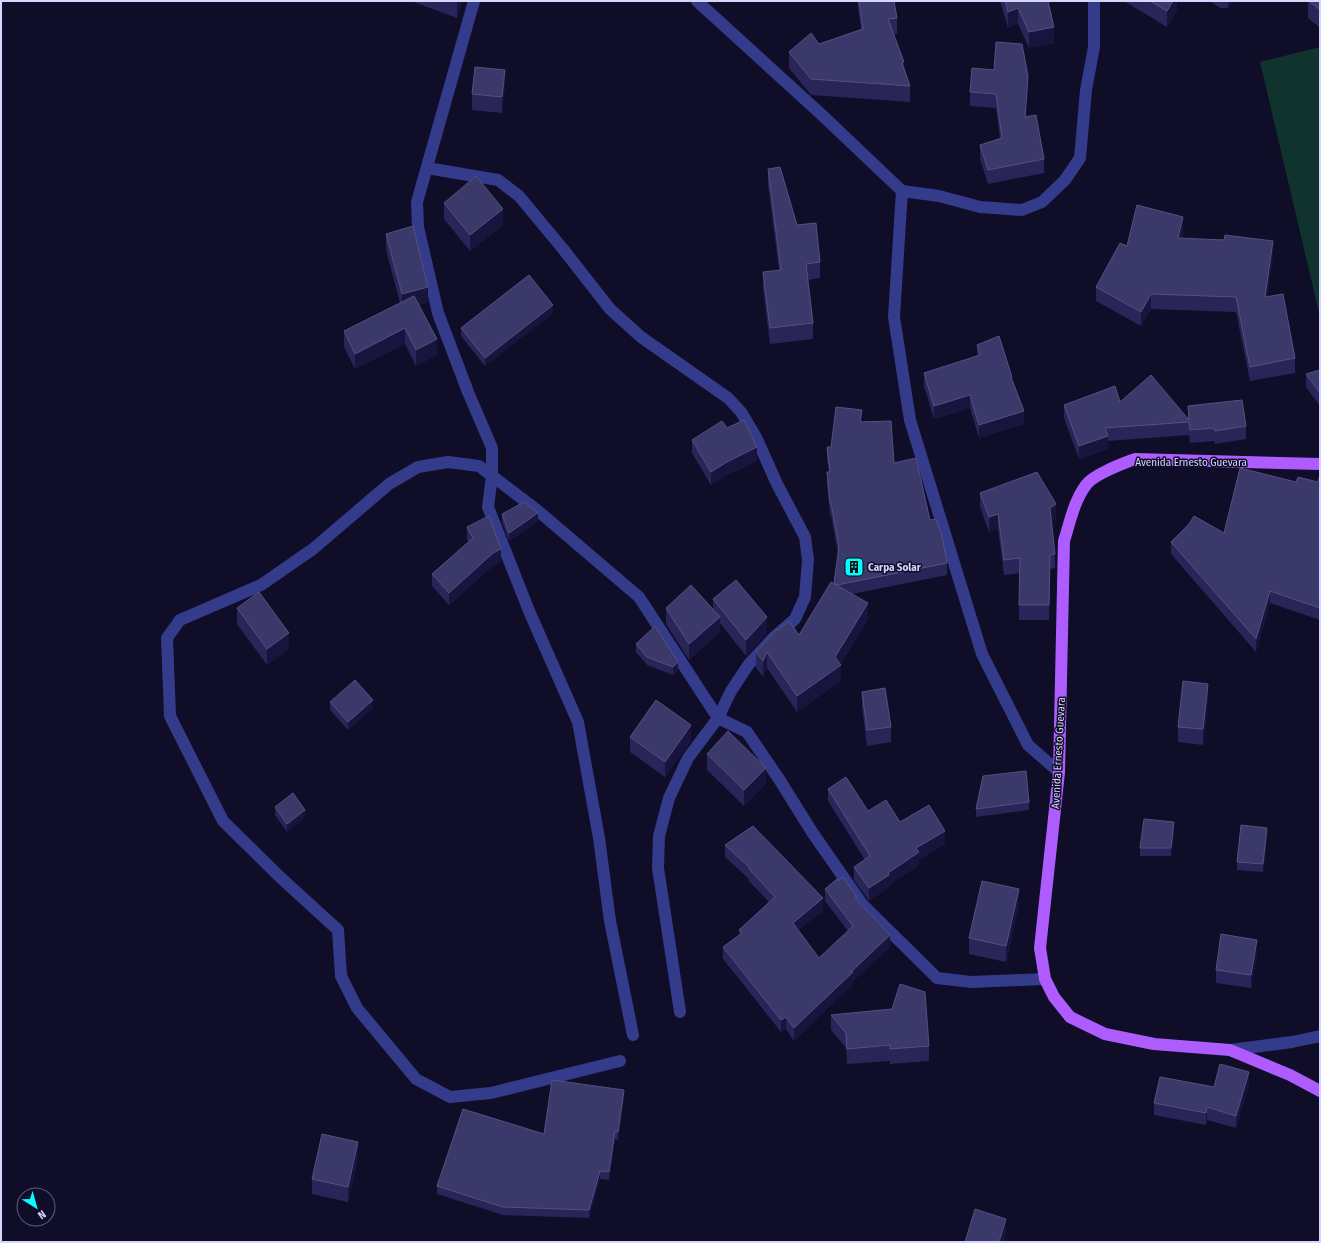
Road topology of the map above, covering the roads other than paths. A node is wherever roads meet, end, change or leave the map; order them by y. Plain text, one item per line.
1 (474, 1) edge
2 (697, 1) edge
3 (1094, 1) edge
4 (427, 168) junction
5 (902, 191) junction
6 (1320, 464) edge
7 (492, 476) junction
8 (718, 718) junction
9 (1059, 772) junction
10 (1045, 978) junction
11 (680, 1012) dead end
12 (633, 1035) dead end
13 (1320, 1036) edge
14 (1230, 1050) junction
15 (620, 1061) dead end
16 (1320, 1091) edge

1 - 4 street
2 - 5 street
3 - 5 street
4 - 7 street
4 - 8 street
5 - 9 street
6 - 9 main road, Avenida Ernesto Guevara
7 - 8 street
7 - 12 street
7 - 15 street
8 - 10 street
8 - 11 street
9 - 10 main road, Avenida Ernesto Guevara
10 - 14 main road, Avenida Ernesto Guevara
13 - 14 street
14 - 16 main road, Avenida Ernesto Guevara

